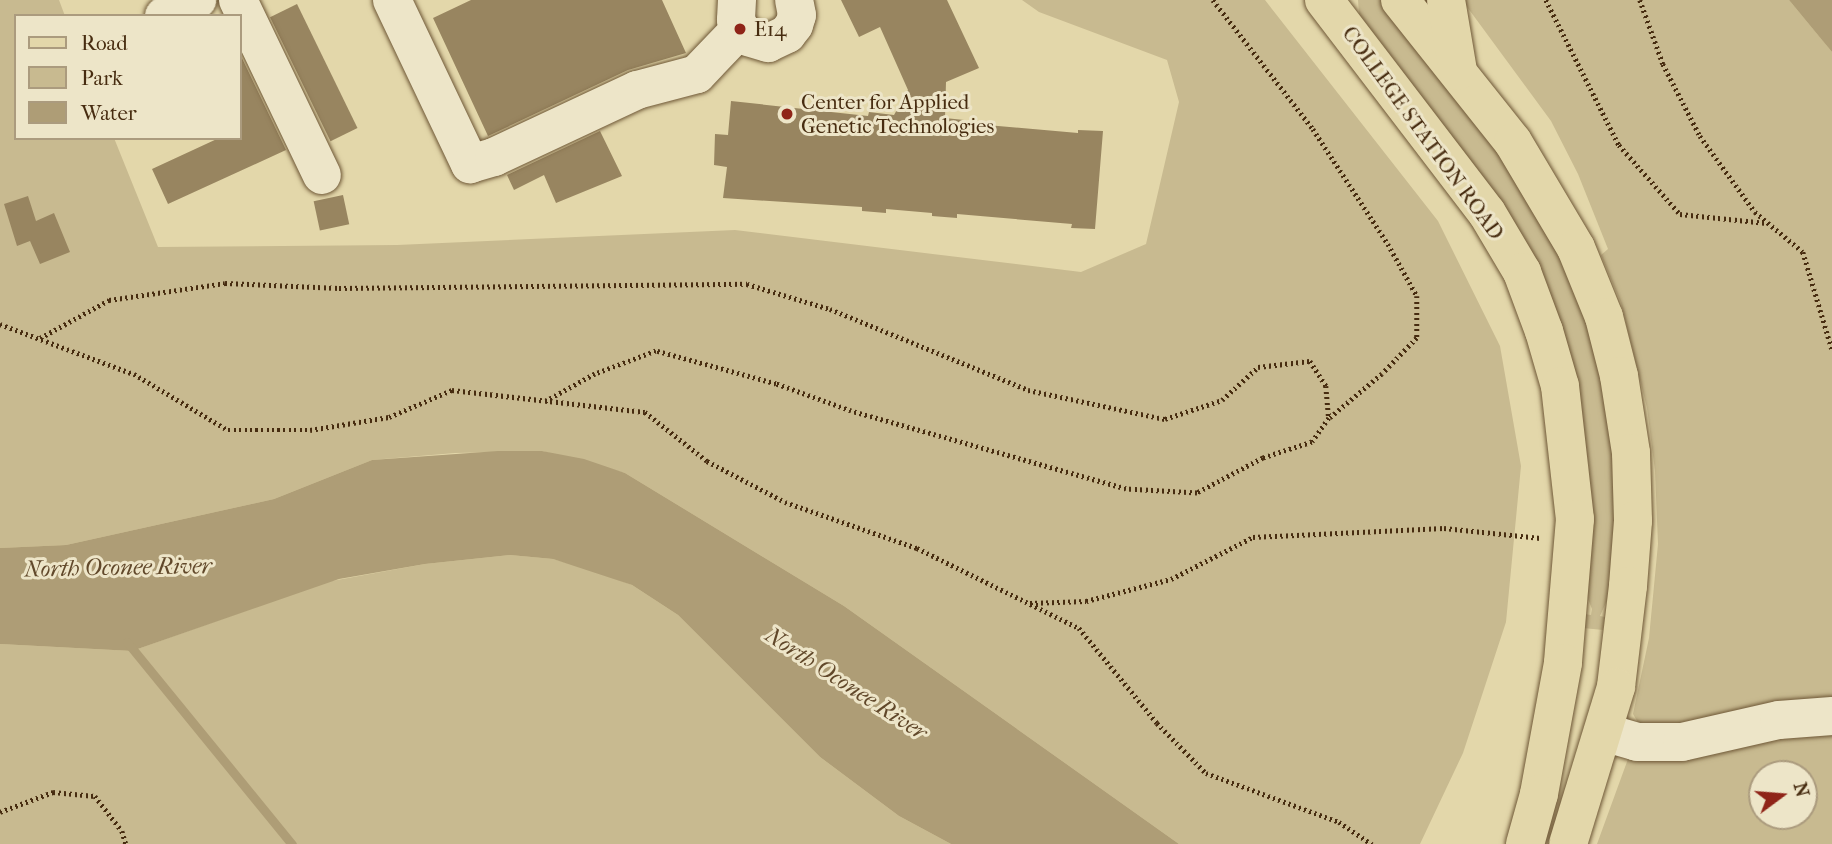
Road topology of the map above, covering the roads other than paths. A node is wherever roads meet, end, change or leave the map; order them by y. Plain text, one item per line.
1 (197, 0) edge
2 (238, 0) edge
3 (392, 0) edge
4 (794, 0) edge
5 (1324, 0) edge
6 (1400, 0) edge
7 (1446, 0) edge
8 (168, 14) edge
9 (739, 15) edge
10 (1458, 73) junction
11 (323, 175) dead end
12 (1832, 716) edge
13 (1604, 732) junction
14 (1525, 844) edge
15 (1568, 844) edge

1 - 8 lane
2 - 11 lane
3 - 9 lane
4 - 9 lane
5 - 14 main road, COLLEGE STATION ROAD
6 - 10 main road
7 - 10 main road
10 - 13 main road
12 - 13 lane
13 - 15 main road

